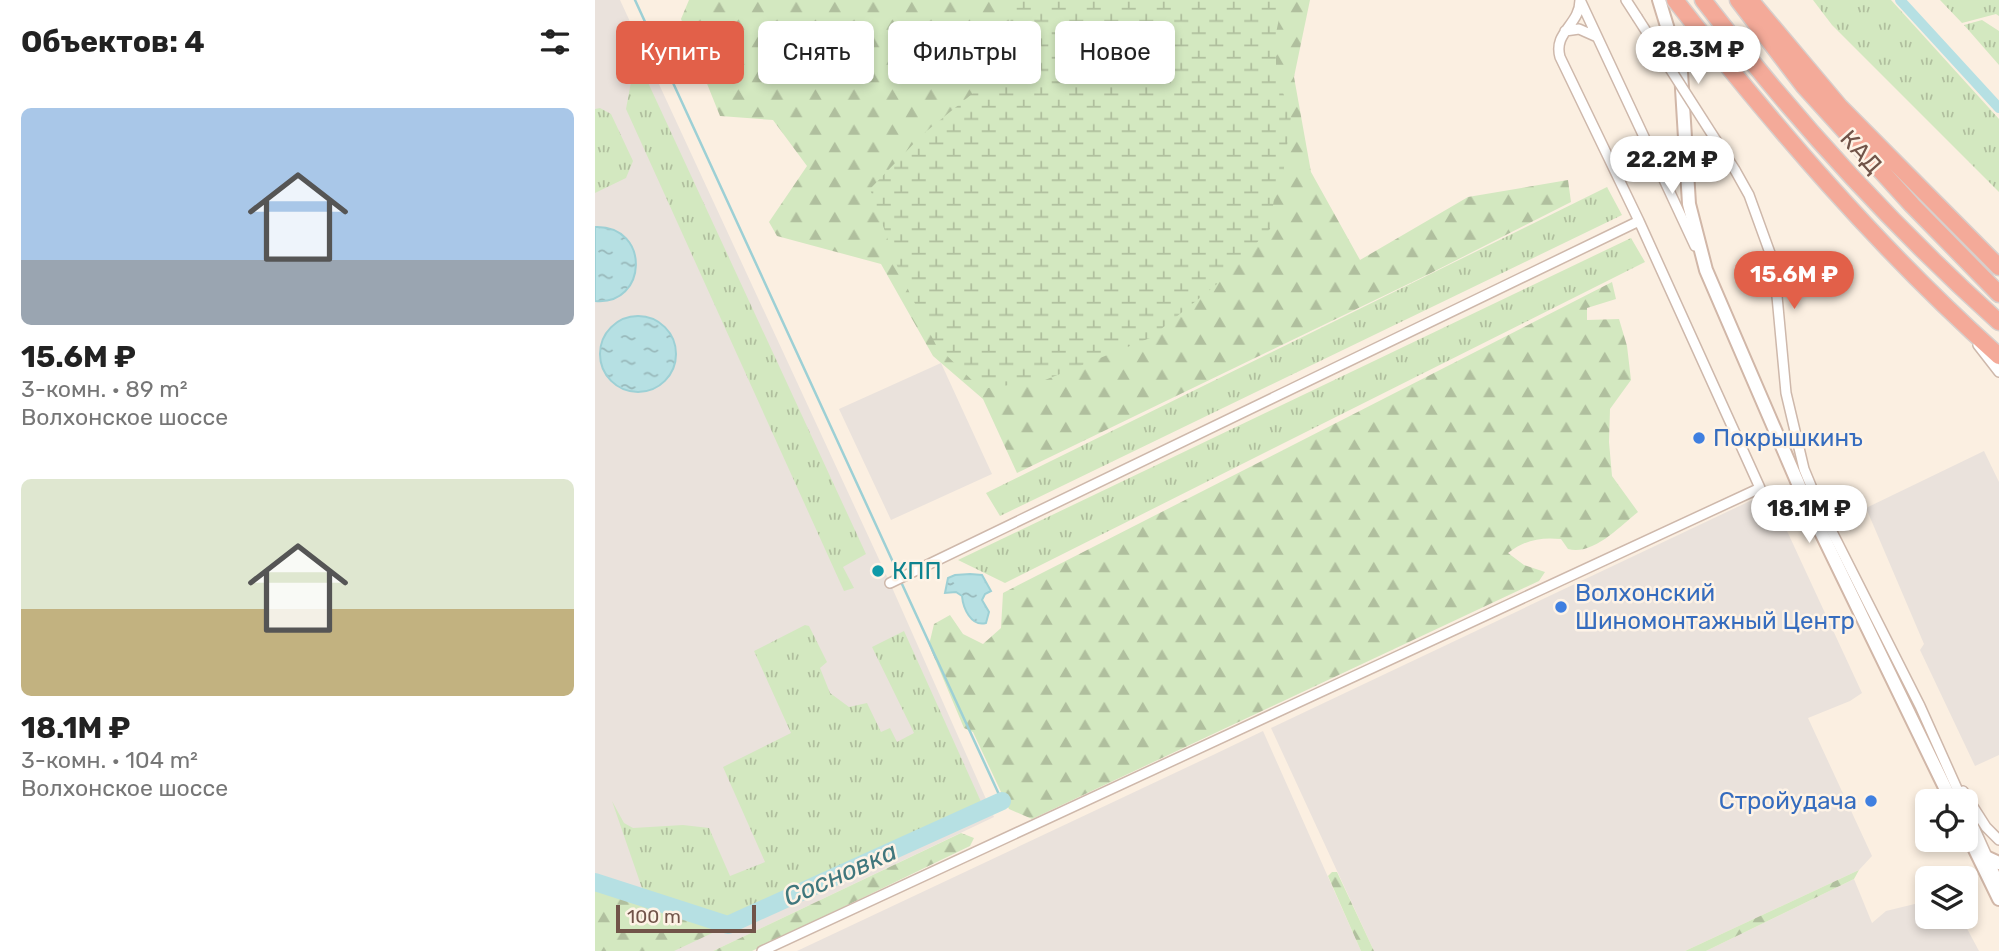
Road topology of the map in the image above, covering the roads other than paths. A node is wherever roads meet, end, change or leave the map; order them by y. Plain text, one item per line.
1 (1580, 0) edge
2 (1626, 0) edge
3 (1659, 0) edge
4 (1675, 0) edge
5 (1703, 0) edge
6 (1738, 0) edge
7 (1750, 0) edge
8 (1565, 32) junction
9 (1598, 38) junction
10 (1639, 221) junction
11 (1999, 267) edge
12 (1706, 270) junction
13 (1999, 294) edge
14 (1953, 313) junction
15 (1999, 322) edge
16 (1999, 356) edge
17 (1999, 372) edge
18 (890, 583) dead end
19 (1943, 756) junction
20 (1946, 789) edge
21 (1957, 789) edge
22 (1978, 836) edge
23 (1999, 840) edge
24 (1988, 858) edge
25 (1999, 883) edge
26 (1999, 900) edge
27 (762, 951) edge

1 - 8 street
1 - 9 street
2 - 19 street, bridge
3 - 12 main road
4 - 14 highway
5 - 15 highway, КАД
6 - 13 highway, КАД
7 - 11 highway
8 - 9 street
8 - 10 street
9 - 12 street
10 - 18 street
10 - 27 street
12 - 20 main road
14 - 16 highway
14 - 17 street
19 - 21 street
19 - 23 street
22 - 24 street
24 - 25 street
24 - 26 main road

